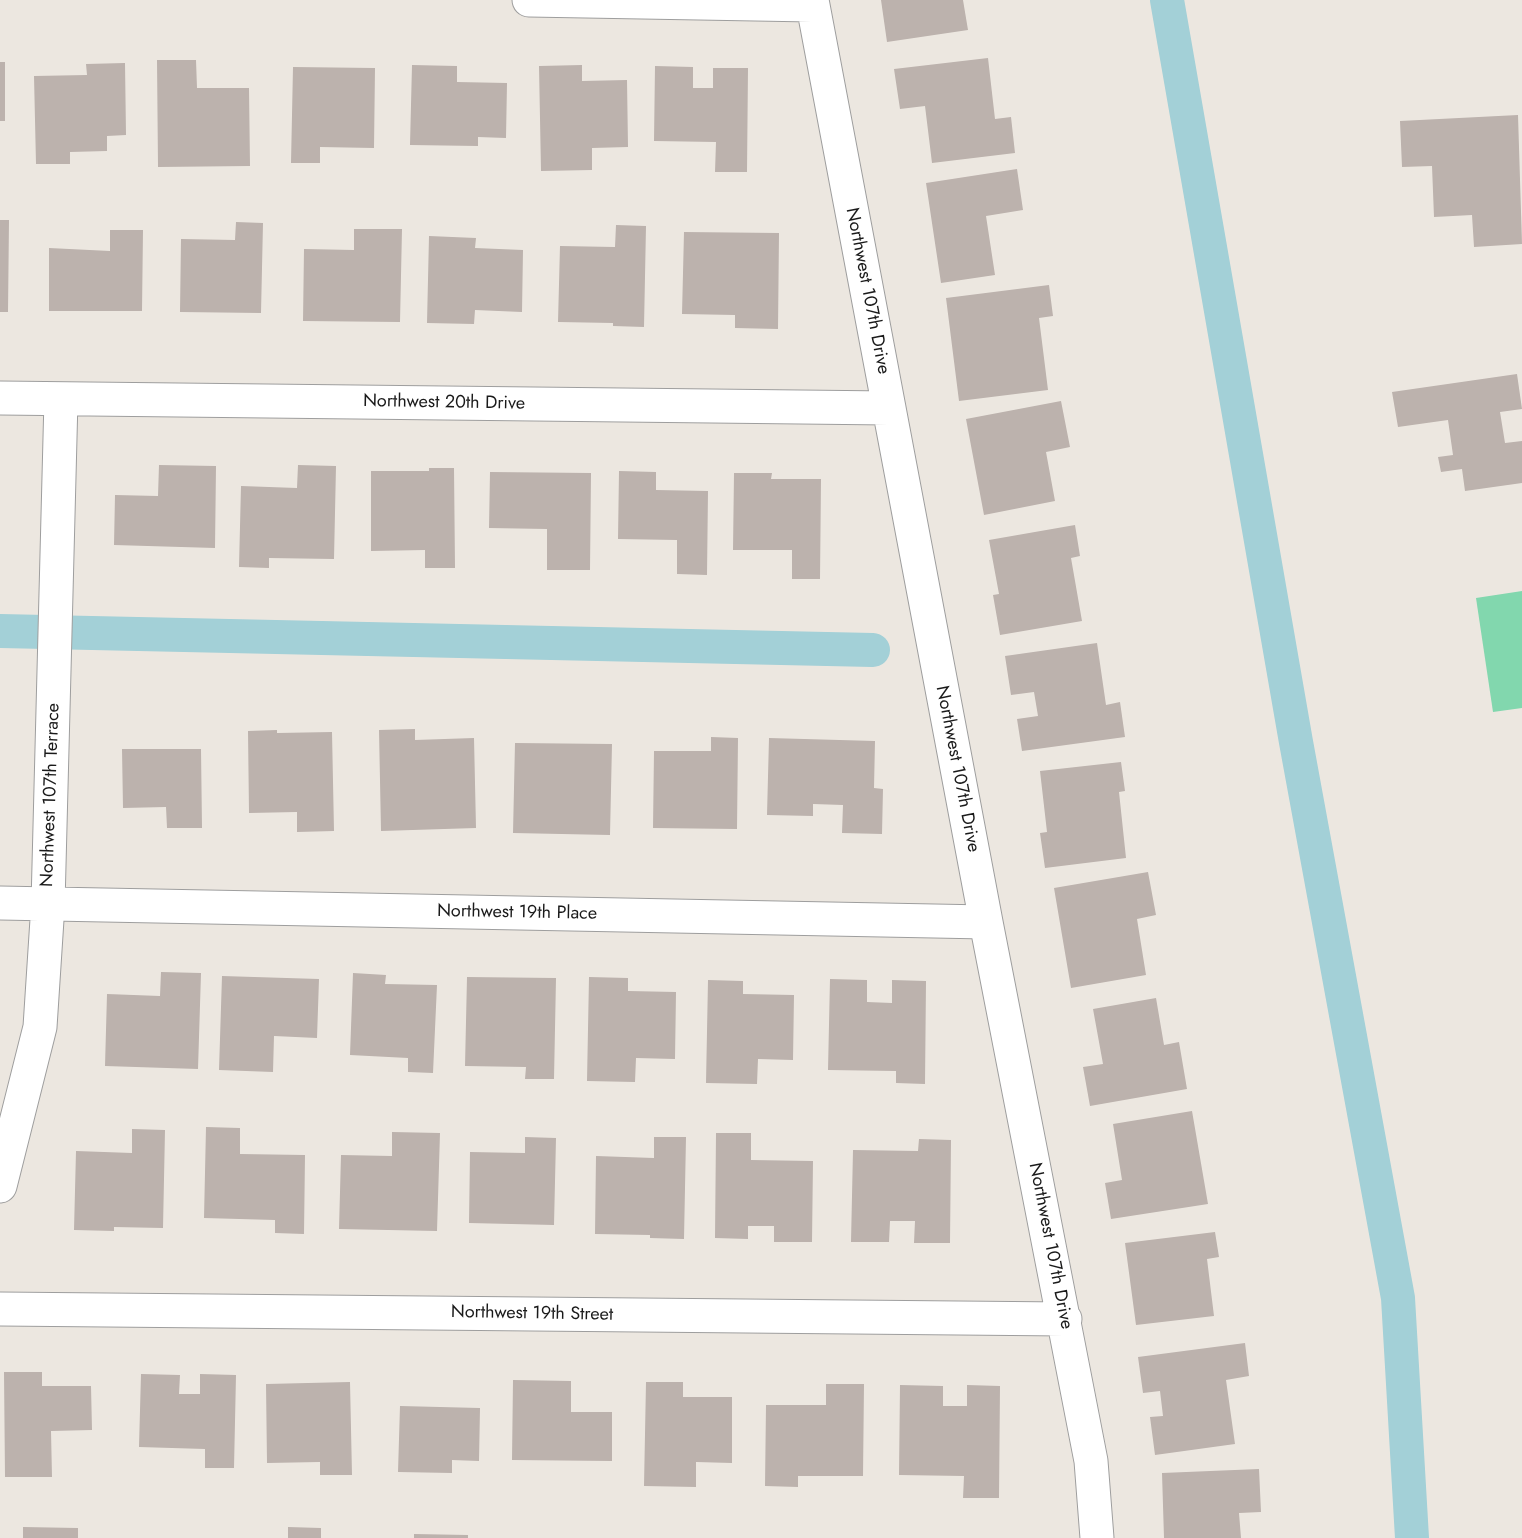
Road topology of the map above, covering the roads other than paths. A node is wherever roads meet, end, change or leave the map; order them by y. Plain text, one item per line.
1 (528, 0) edge
2 (812, 3) edge
3 (0, 398) edge
4 (61, 399) junction
5 (889, 408) junction
6 (0, 903) edge
7 (48, 904) junction
8 (986, 922) junction
9 (0, 1186) edge
10 (0, 1309) edge
11 (1065, 1319) junction
12 (1098, 1538) edge

1 - 2 street
2 - 5 street, Northwest 107th Drive
3 - 4 street, Northwest 20th Drive
4 - 5 street, Northwest 20th Drive
4 - 7 street, Northwest 107th Terrace
5 - 8 street, Northwest 107th Drive
6 - 7 street, Northwest 19th Place
7 - 8 street, Northwest 19th Place
7 - 9 street, Northwest 107th Terrace
8 - 11 street, Northwest 107th Drive
10 - 11 street, Northwest 19th Street
11 - 12 street, Northwest 107th Drive

